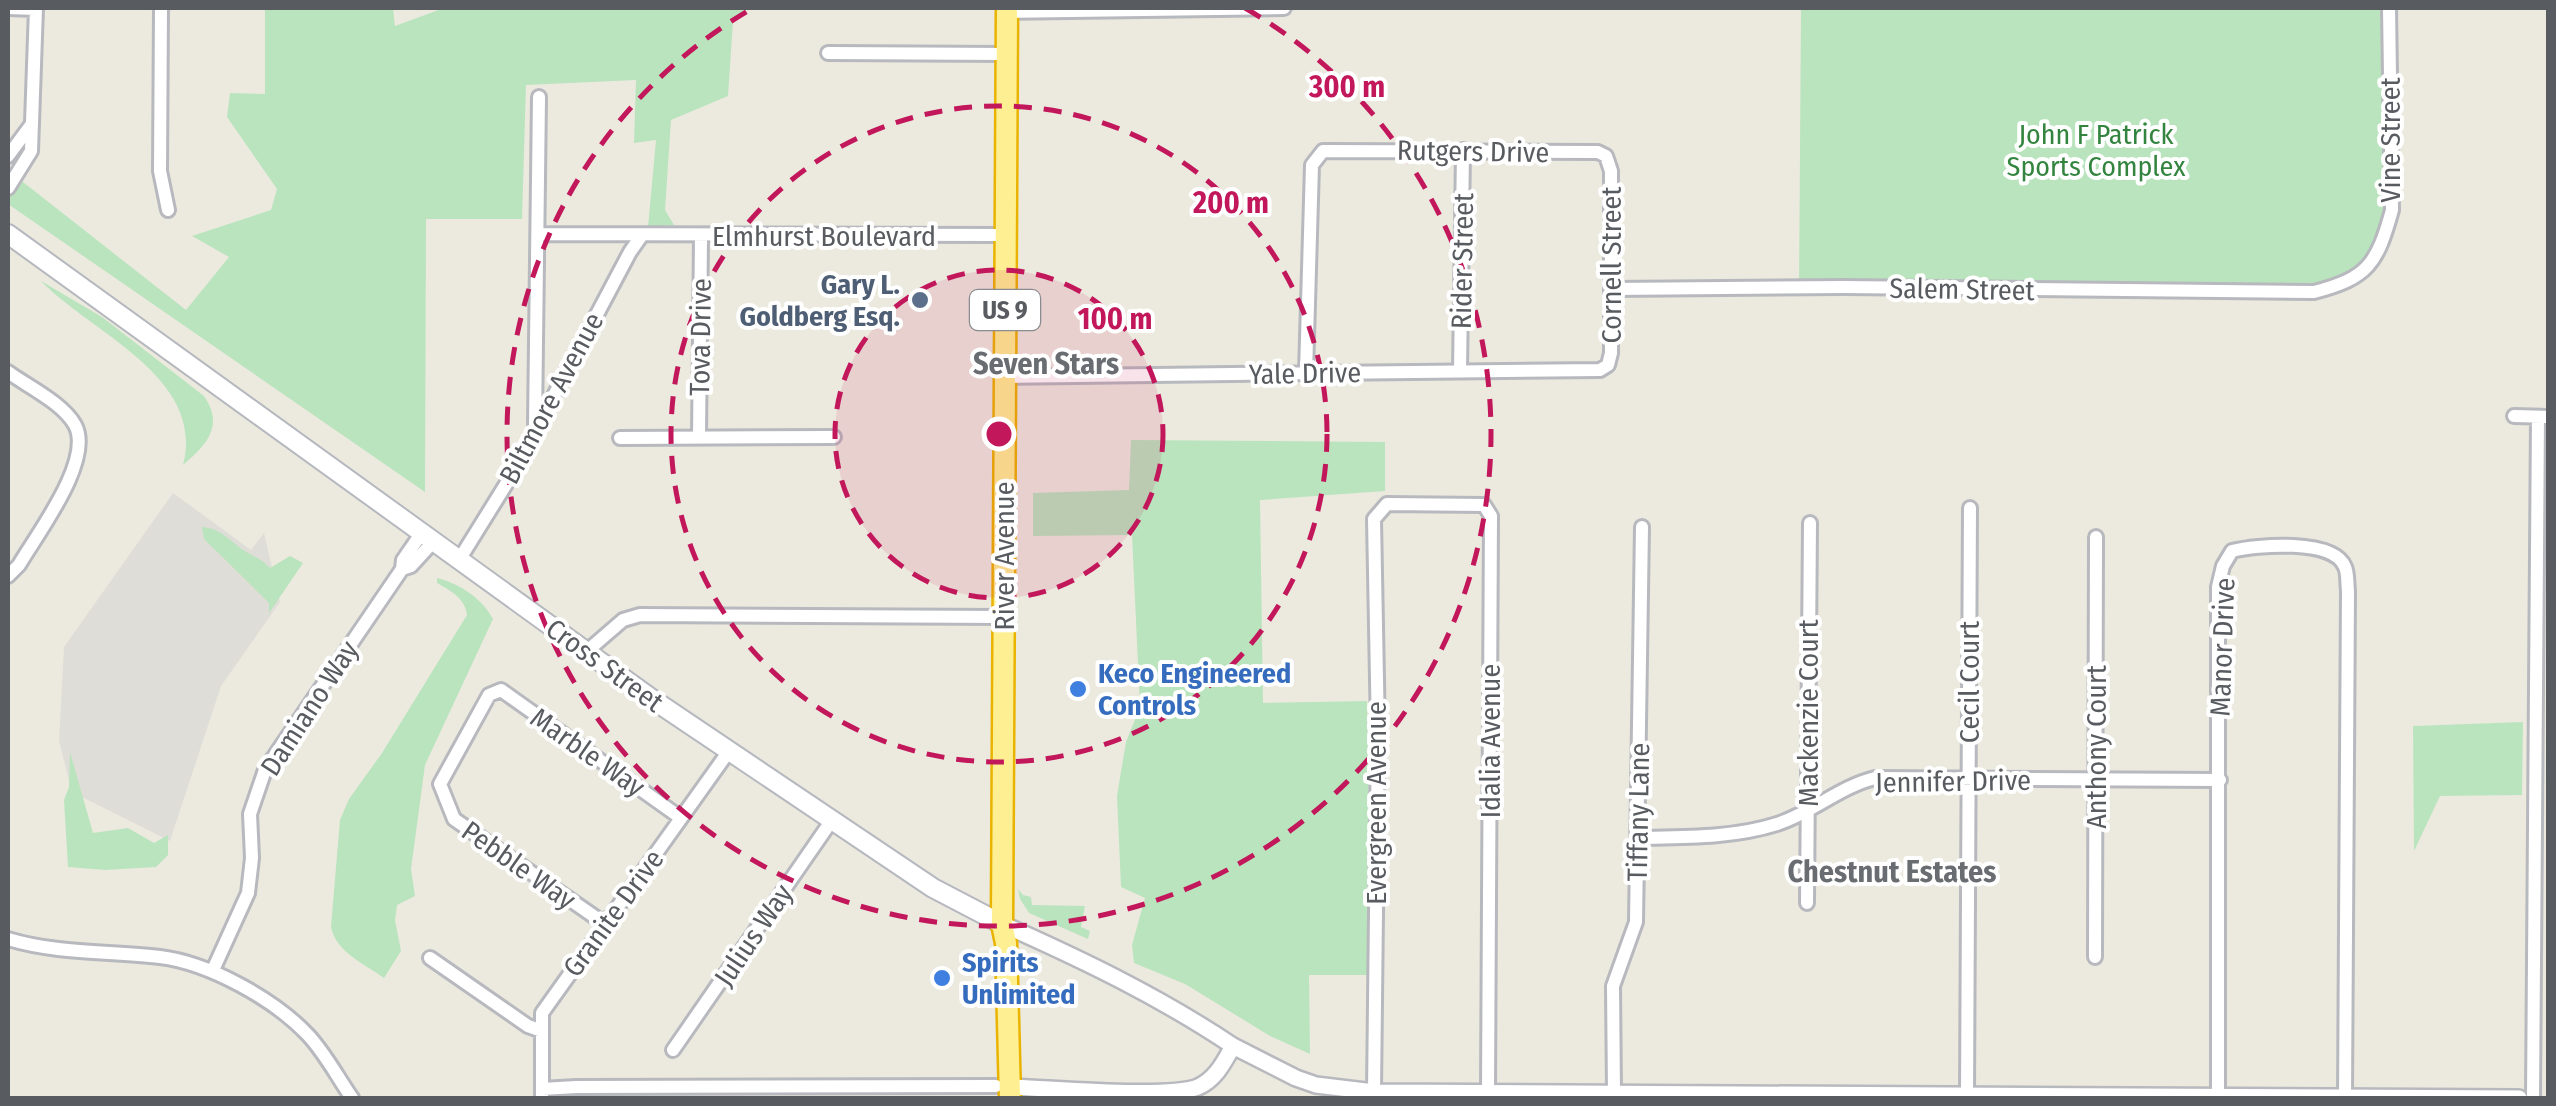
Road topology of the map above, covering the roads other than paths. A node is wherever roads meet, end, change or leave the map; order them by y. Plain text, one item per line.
1 (8, 8) edge
2 (36, 8) edge
3 (161, 8) edge
4 (1284, 8) edge
5 (2390, 8) edge
6 (1134, 9) edge
7 (1215, 9) edge
8 (1007, 10) edge
9 (828, 53) dead end
10 (1007, 54) junction
11 (539, 97) dead end
12 (31, 126) junction
13 (1463, 150) junction
14 (8, 156) edge
15 (1609, 161) joint
16 (8, 188) edge
17 (168, 210) dead end
18 (8, 234) edge
19 (539, 234) junction
20 (642, 235) junction
21 (1006, 235) junction
22 (701, 236) junction
23 (1611, 290) junction
24 (2314, 292) joint
25 (1604, 368) joint
26 (8, 372) edge
27 (1460, 372) junction
28 (1306, 373) junction
29 (1005, 376) junction
30 (2514, 416) dead end
31 (2543, 417) edge
32 (535, 428) junction
33 (699, 437) junction
34 (834, 437) dead end
35 (620, 438) dead end
36 (1970, 508) dead end
37 (1377, 515) joint
38 (1810, 523) dead end
39 (1642, 527) dead end
40 (2096, 537) dead end
41 (427, 538) junction
42 (459, 560) junction
43 (8, 576) edge
44 (1004, 617) junction
45 (586, 652) junction
46 (494, 693) joint
47 (729, 751) junction
48 (1969, 779) junction
49 (2096, 780) junction
50 (2220, 780) junction
51 (1808, 808) junction
52 (681, 818) junction
53 (832, 820) junction
54 (1638, 838) junction
55 (1807, 903) dead end
56 (605, 924) junction
57 (1002, 924) junction
58 (8, 939) edge
59 (2095, 957) dead end
60 (430, 958) dead end
61 (213, 970) junction
62 (542, 1031) junction
63 (1233, 1046) junction
64 (674, 1050) dead end
65 (1003, 1092) edge
66 (1374, 1092) junction
67 (1488, 1092) junction
68 (876, 1093) edge
69 (1614, 1093) junction
70 (542, 1094) edge
71 (1596, 1096) edge
72 (1741, 1096) edge
73 (1967, 1096) junction
74 (2218, 1096) junction
75 (352, 1098) edge
76 (2345, 1098) edge
77 (2520, 1098) edge
78 (2533, 1098) edge

1 - 2 street
2 - 12 street
3 - 17 street
4 - 7 street
5 - 24 street, Vine Street
6 - 7 street
6 - 8 street
8 - 10 highway, River Avenue / US 9
9 - 10 street
10 - 21 highway, River Avenue / US 9
11 - 19 street
12 - 14 street
12 - 16 street
13 - 15 street, Rutgers Drive
13 - 27 street, Rider Street
13 - 28 street, Rutgers Drive
15 - 23 street, Cornell Street
18 - 41 main road, Cross Street
19 - 20 street, Elmhurst Boulevard
19 - 32 street
20 - 22 street, Elmhurst Boulevard
20 - 32 street, Biltmore Avenue
21 - 22 street, Elmhurst Boulevard
21 - 29 highway, River Avenue / US 9
22 - 33 street, Tova Drive
23 - 24 street, Salem Street
23 - 25 street, Cornell Street
25 - 27 street, Yale Drive
26 - 43 street
27 - 28 street, Yale Drive
28 - 29 street, Yale Drive
29 - 44 highway, River Avenue / US 9
30 - 31 street
31 - 78 street
32 - 42 street, Biltmore Avenue
33 - 34 street, Tova Drive
33 - 35 street, Tova Drive
36 - 48 street, Cecil Court
37 - 66 street, Evergreen Avenue
37 - 67 street, Idalia Avenue
38 - 51 street, Mackenzie Court
39 - 54 street, Tiffany Lane
40 - 49 street, Anthony Court
41 - 42 main road, Cross Street
41 - 61 street, Damiano Way
42 - 45 main road, Cross Street
44 - 45 street
44 - 57 highway, River Avenue / US 9
45 - 47 main road, Cross Street
46 - 52 street, Marble Way
46 - 56 street, Pebble Way
47 - 52 street, Granite Drive
47 - 53 main road, Cross Street
48 - 49 street, Jennifer Drive
48 - 51 street, Jennifer Drive
48 - 73 street, Cecil Court
49 - 50 street, Jennifer Drive
49 - 59 street, Anthony Court
50 - 74 street, Manor Drive
50 - 76 street, Manor Drive
51 - 54 street, Jennifer Drive
51 - 55 street, Mackenzie Court
52 - 56 street, Granite Drive
53 - 57 main road, Cross Street
53 - 64 street, Julius Way
54 - 69 street, Tiffany Lane
56 - 62 street, Granite Drive
57 - 63 street, Cross Street
57 - 65 highway, River Avenue / US 9
58 - 61 street
60 - 62 street
61 - 75 street
62 - 70 street, Granite Drive
63 - 65 street
63 - 66 street, Cross Street
65 - 68 street
66 - 67 street, Cross Street
67 - 71 street, Cross Street
68 - 70 street
69 - 71 street, Cross Street
69 - 72 street, Cross Street
72 - 73 street, Cross Street
73 - 74 street, Cross Street
74 - 76 street, Cross Street
76 - 77 street, Cross Street

